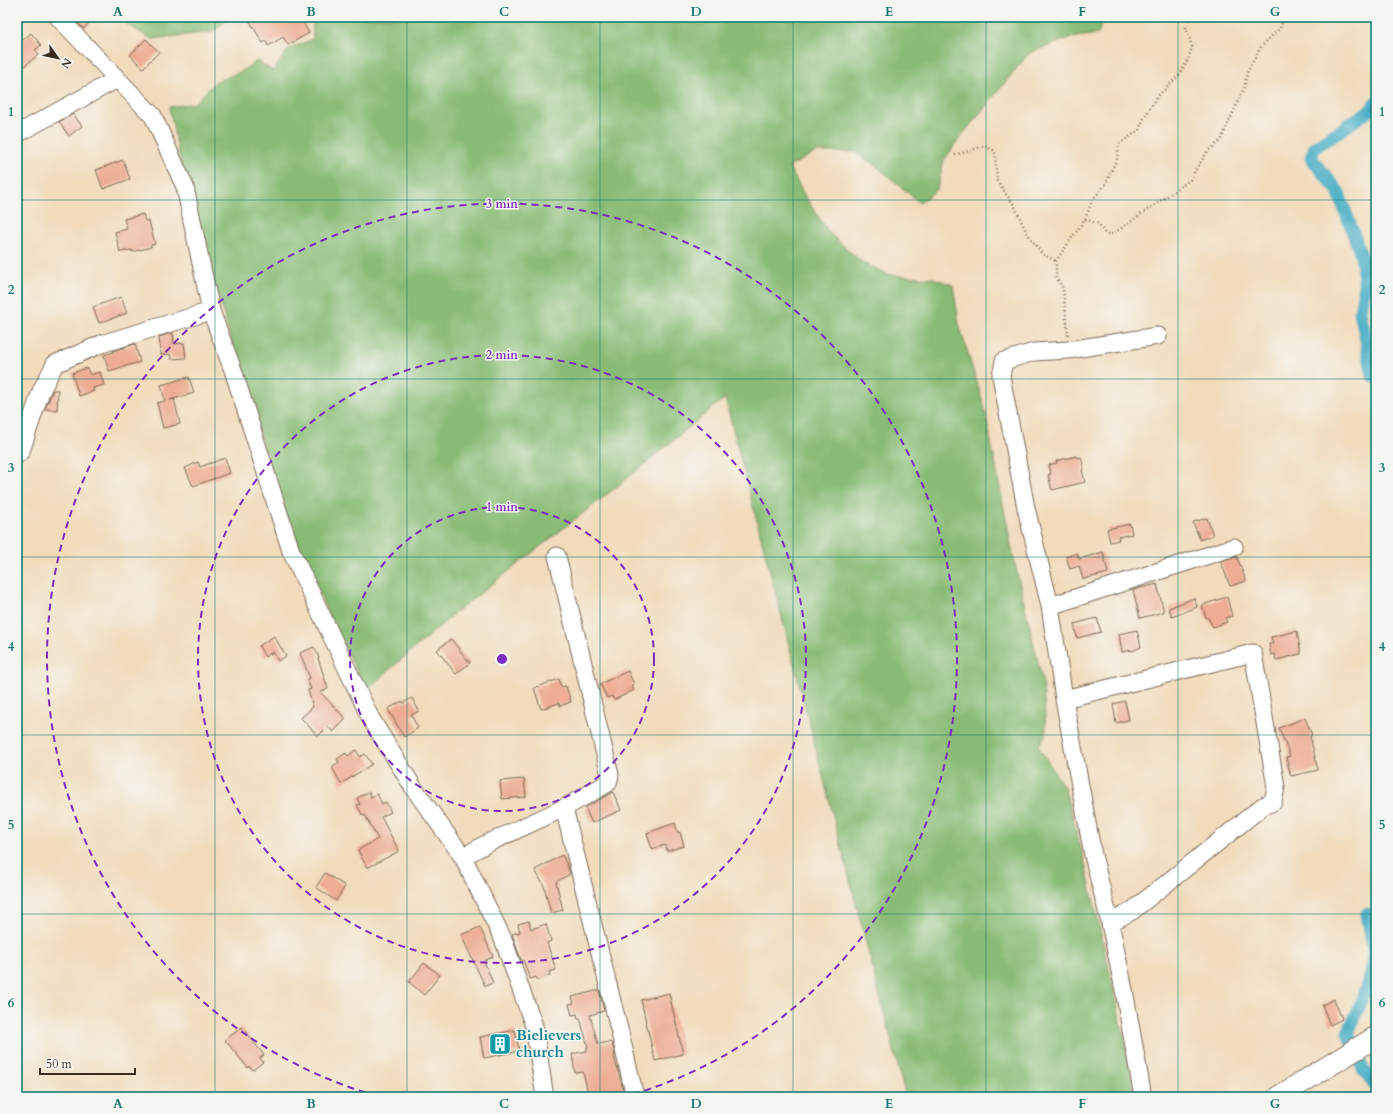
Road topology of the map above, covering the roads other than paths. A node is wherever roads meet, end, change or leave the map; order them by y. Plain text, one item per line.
1 (58, 17) edge
2 (117, 79) junction
3 (17, 134) edge
4 (211, 311) junction
5 (1158, 336) dead end
6 (17, 455) edge
7 (1234, 547) dead end
8 (557, 556) dead end
9 (1050, 606) junction
10 (1064, 698) junction
11 (564, 808) junction
12 (463, 857) junction
13 (1110, 923) junction
14 (1373, 1039) edge
15 (545, 1097) edge
16 (635, 1097) edge
17 (1143, 1097) edge
18 (1278, 1097) edge

1 - 2 street
2 - 3 street
2 - 4 street
4 - 6 street
4 - 12 street
5 - 9 street
7 - 9 street
8 - 11 street
9 - 10 street
10 - 13 street
10 - 13 street
11 - 12 street
11 - 16 street
12 - 15 street
13 - 17 street
14 - 18 main road

